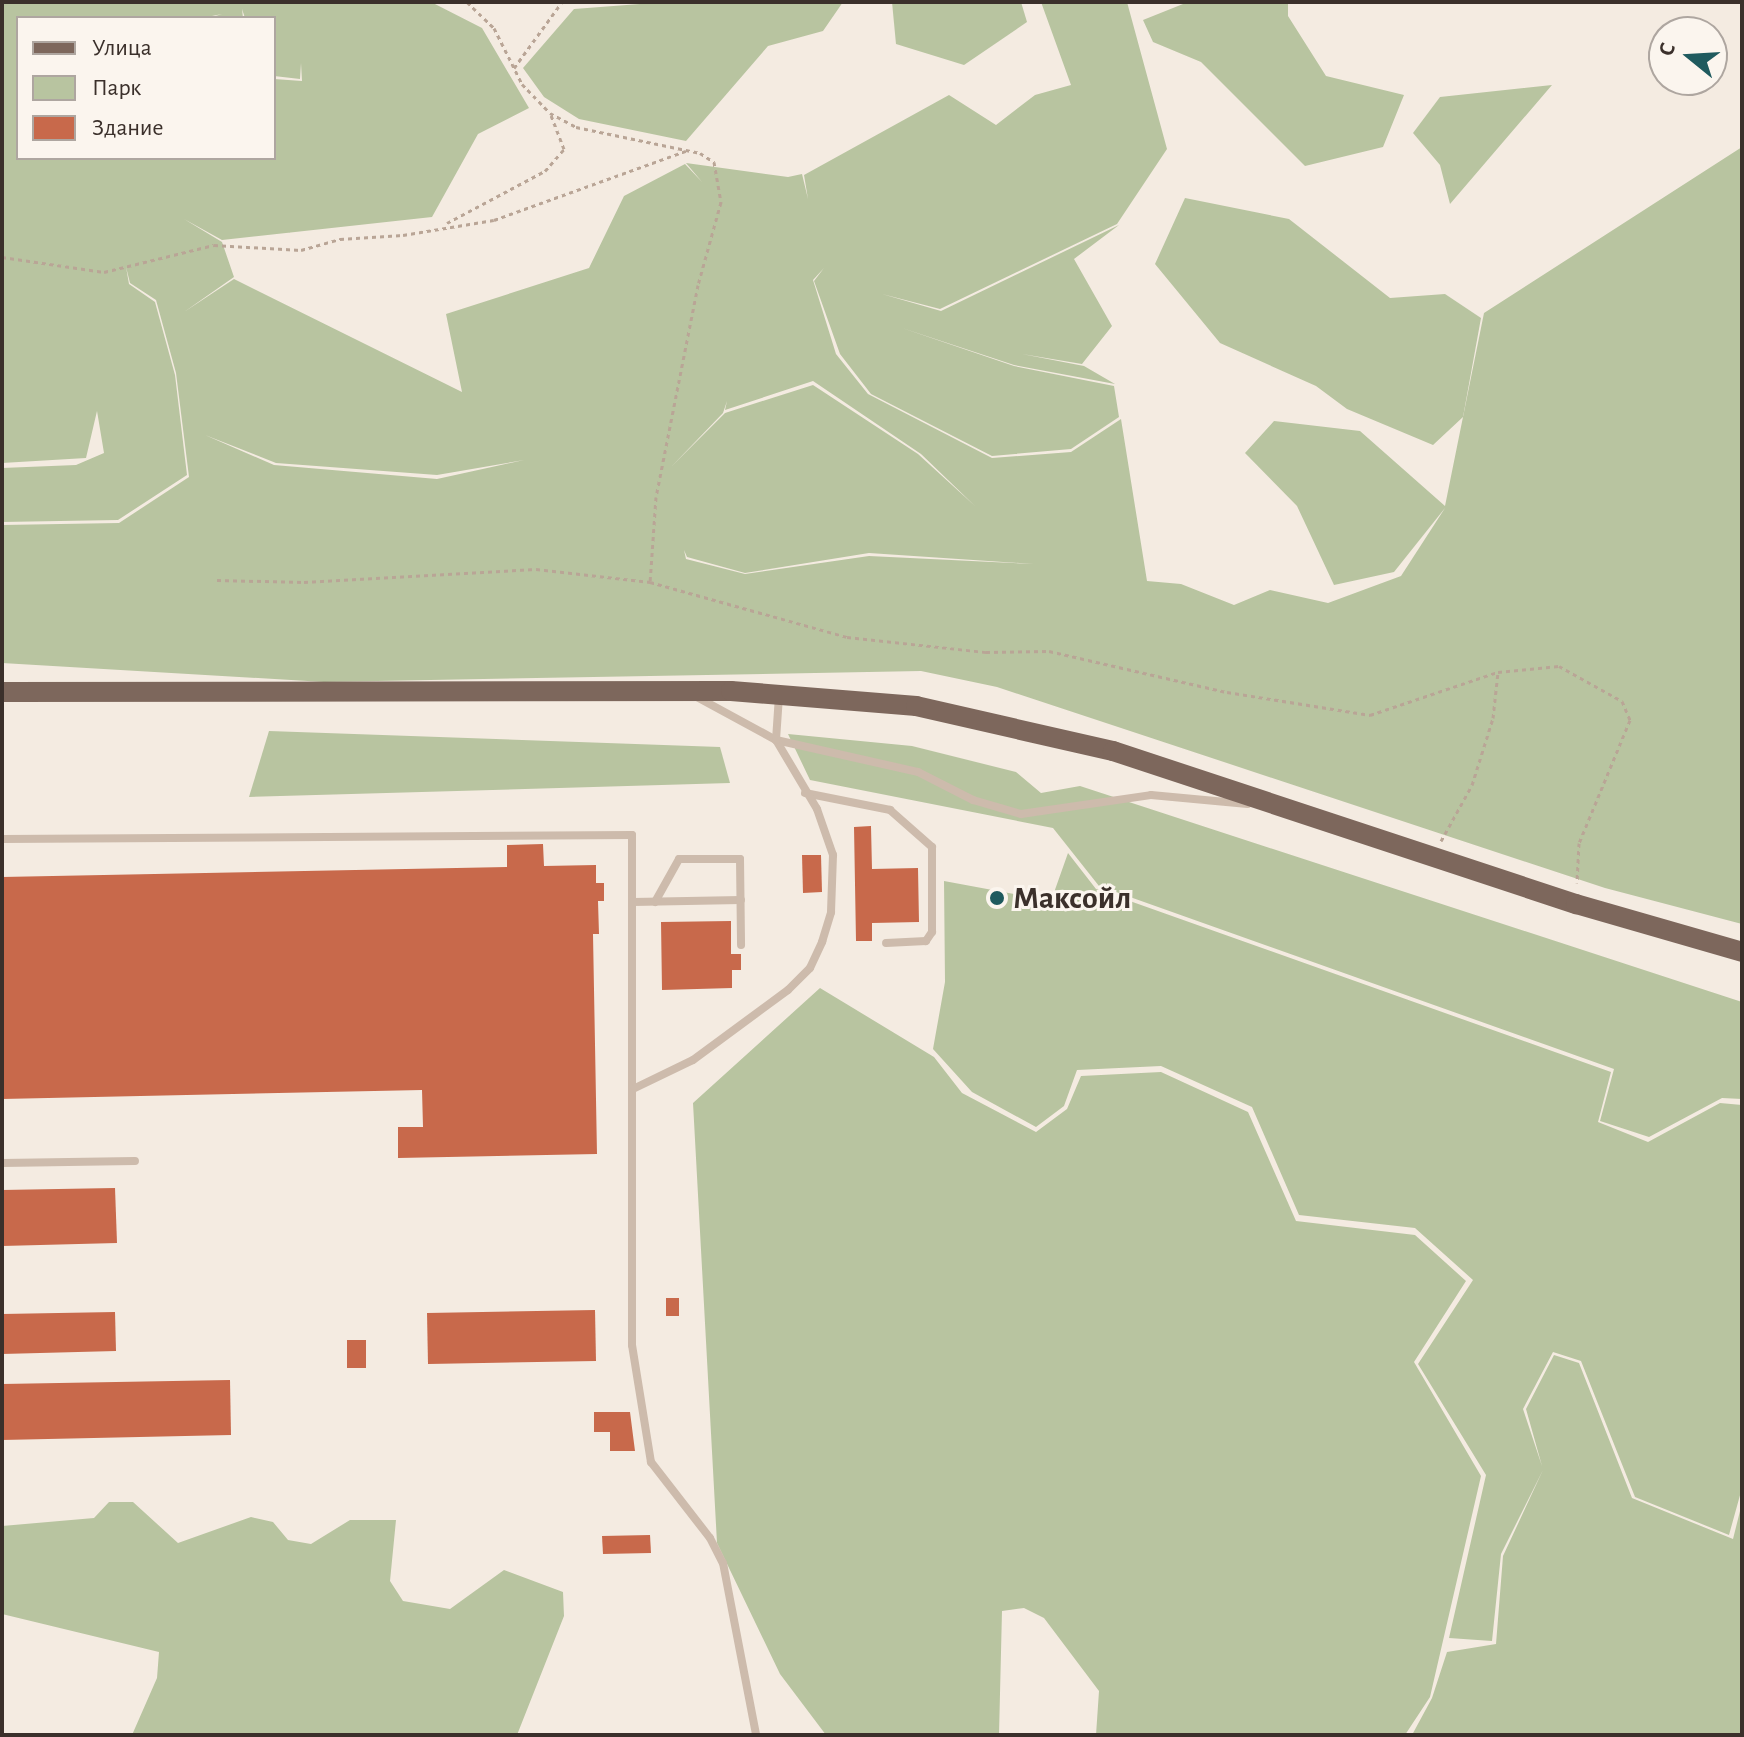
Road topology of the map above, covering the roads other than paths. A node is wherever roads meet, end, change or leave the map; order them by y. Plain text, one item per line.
1 (684, 690) junction
2 (2, 692) edge
3 (779, 692) junction
4 (776, 740) junction
5 (805, 793) junction
6 (1289, 809) junction
7 (2, 839) edge
8 (741, 900) junction
9 (633, 902) junction
10 (655, 902) junction
11 (886, 943) dead end
12 (741, 945) dead end
13 (1742, 952) edge
14 (635, 1088) junction
15 (135, 1161) dead end
16 (2, 1163) edge
17 (756, 1735) edge

1 - 2 main road
1 - 3 main road
1 - 4 lane
3 - 4 lane
3 - 6 main road
4 - 5 lane
4 - 6 lane
5 - 11 lane
5 - 14 lane
6 - 13 main road
7 - 9 lane
8 - 10 lane
8 - 10 lane
8 - 12 lane
9 - 10 lane
9 - 14 lane
14 - 17 lane
15 - 16 lane

